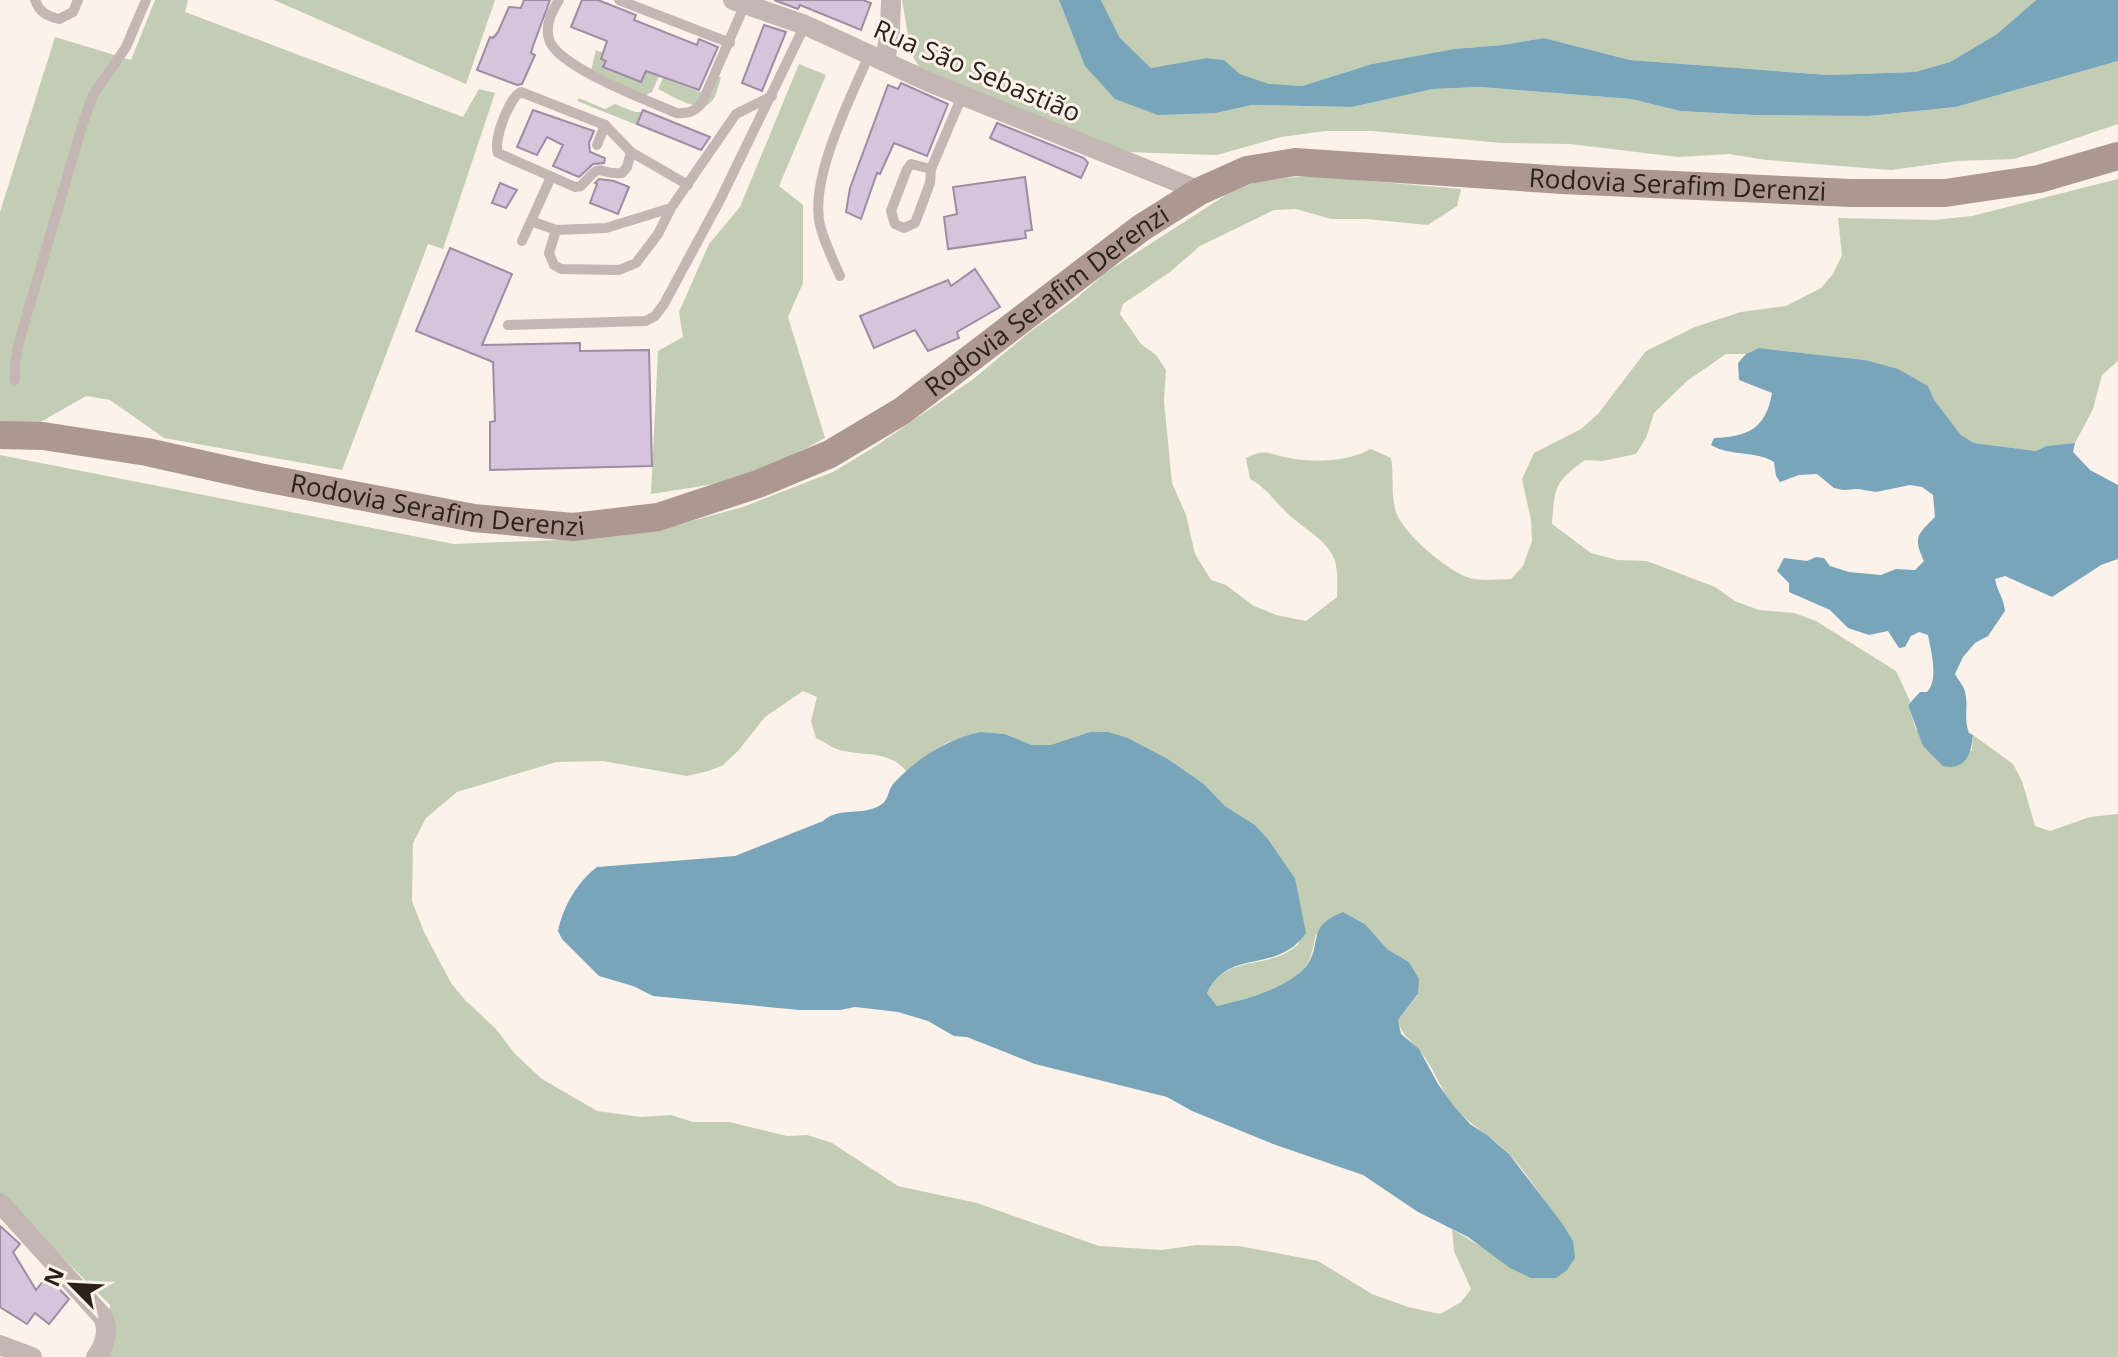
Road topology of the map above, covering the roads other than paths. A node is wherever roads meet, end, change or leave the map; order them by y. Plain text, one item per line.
1 (35, 0) edge
2 (78, 0) edge
3 (146, 0) edge
4 (559, 0) edge
5 (619, 0) edge
6 (891, 0) edge
7 (739, 2) edge
8 (805, 25) junction
9 (730, 43) junction
10 (877, 59) junction
11 (772, 96) junction
12 (962, 96) junction
13 (605, 125) junction
14 (597, 145) dead end
15 (631, 152) junction
16 (2118, 156) edge
17 (931, 169) junction
18 (551, 177) junction
19 (688, 185) junction
20 (1200, 191) junction
21 (671, 208) junction
22 (531, 221) junction
23 (556, 230) junction
24 (522, 241) dead end
25 (840, 276) dead end
26 (508, 325) dead end
27 (15, 380) dead end
28 (0, 435) edge
29 (0, 1203) edge
30 (0, 1345) edge
31 (99, 1354) edge
32 (32, 1357) edge

1 - 2 lane
3 - 27 lane
4 - 9 lane
5 - 9 lane
6 - 10 street
7 - 8 street, Rua São Sebastião
7 - 9 lane
8 - 10 street, Rua São Sebastião
8 - 11 lane
10 - 12 street, Rua São Sebastião
10 - 25 lane
11 - 19 lane
11 - 26 lane
12 - 17 lane
12 - 20 street, Rua São Sebastião
13 - 14 lane
13 - 15 lane
13 - 18 lane
15 - 18 lane
15 - 19 lane
16 - 20 main road, Rodovia Serafim Derenzi
17 - 17 lane
18 - 22 lane
19 - 21 lane
20 - 28 main road, Rodovia Serafim Derenzi
21 - 23 lane
21 - 23 lane
22 - 23 lane
22 - 24 lane
29 - 31 street
30 - 32 street

